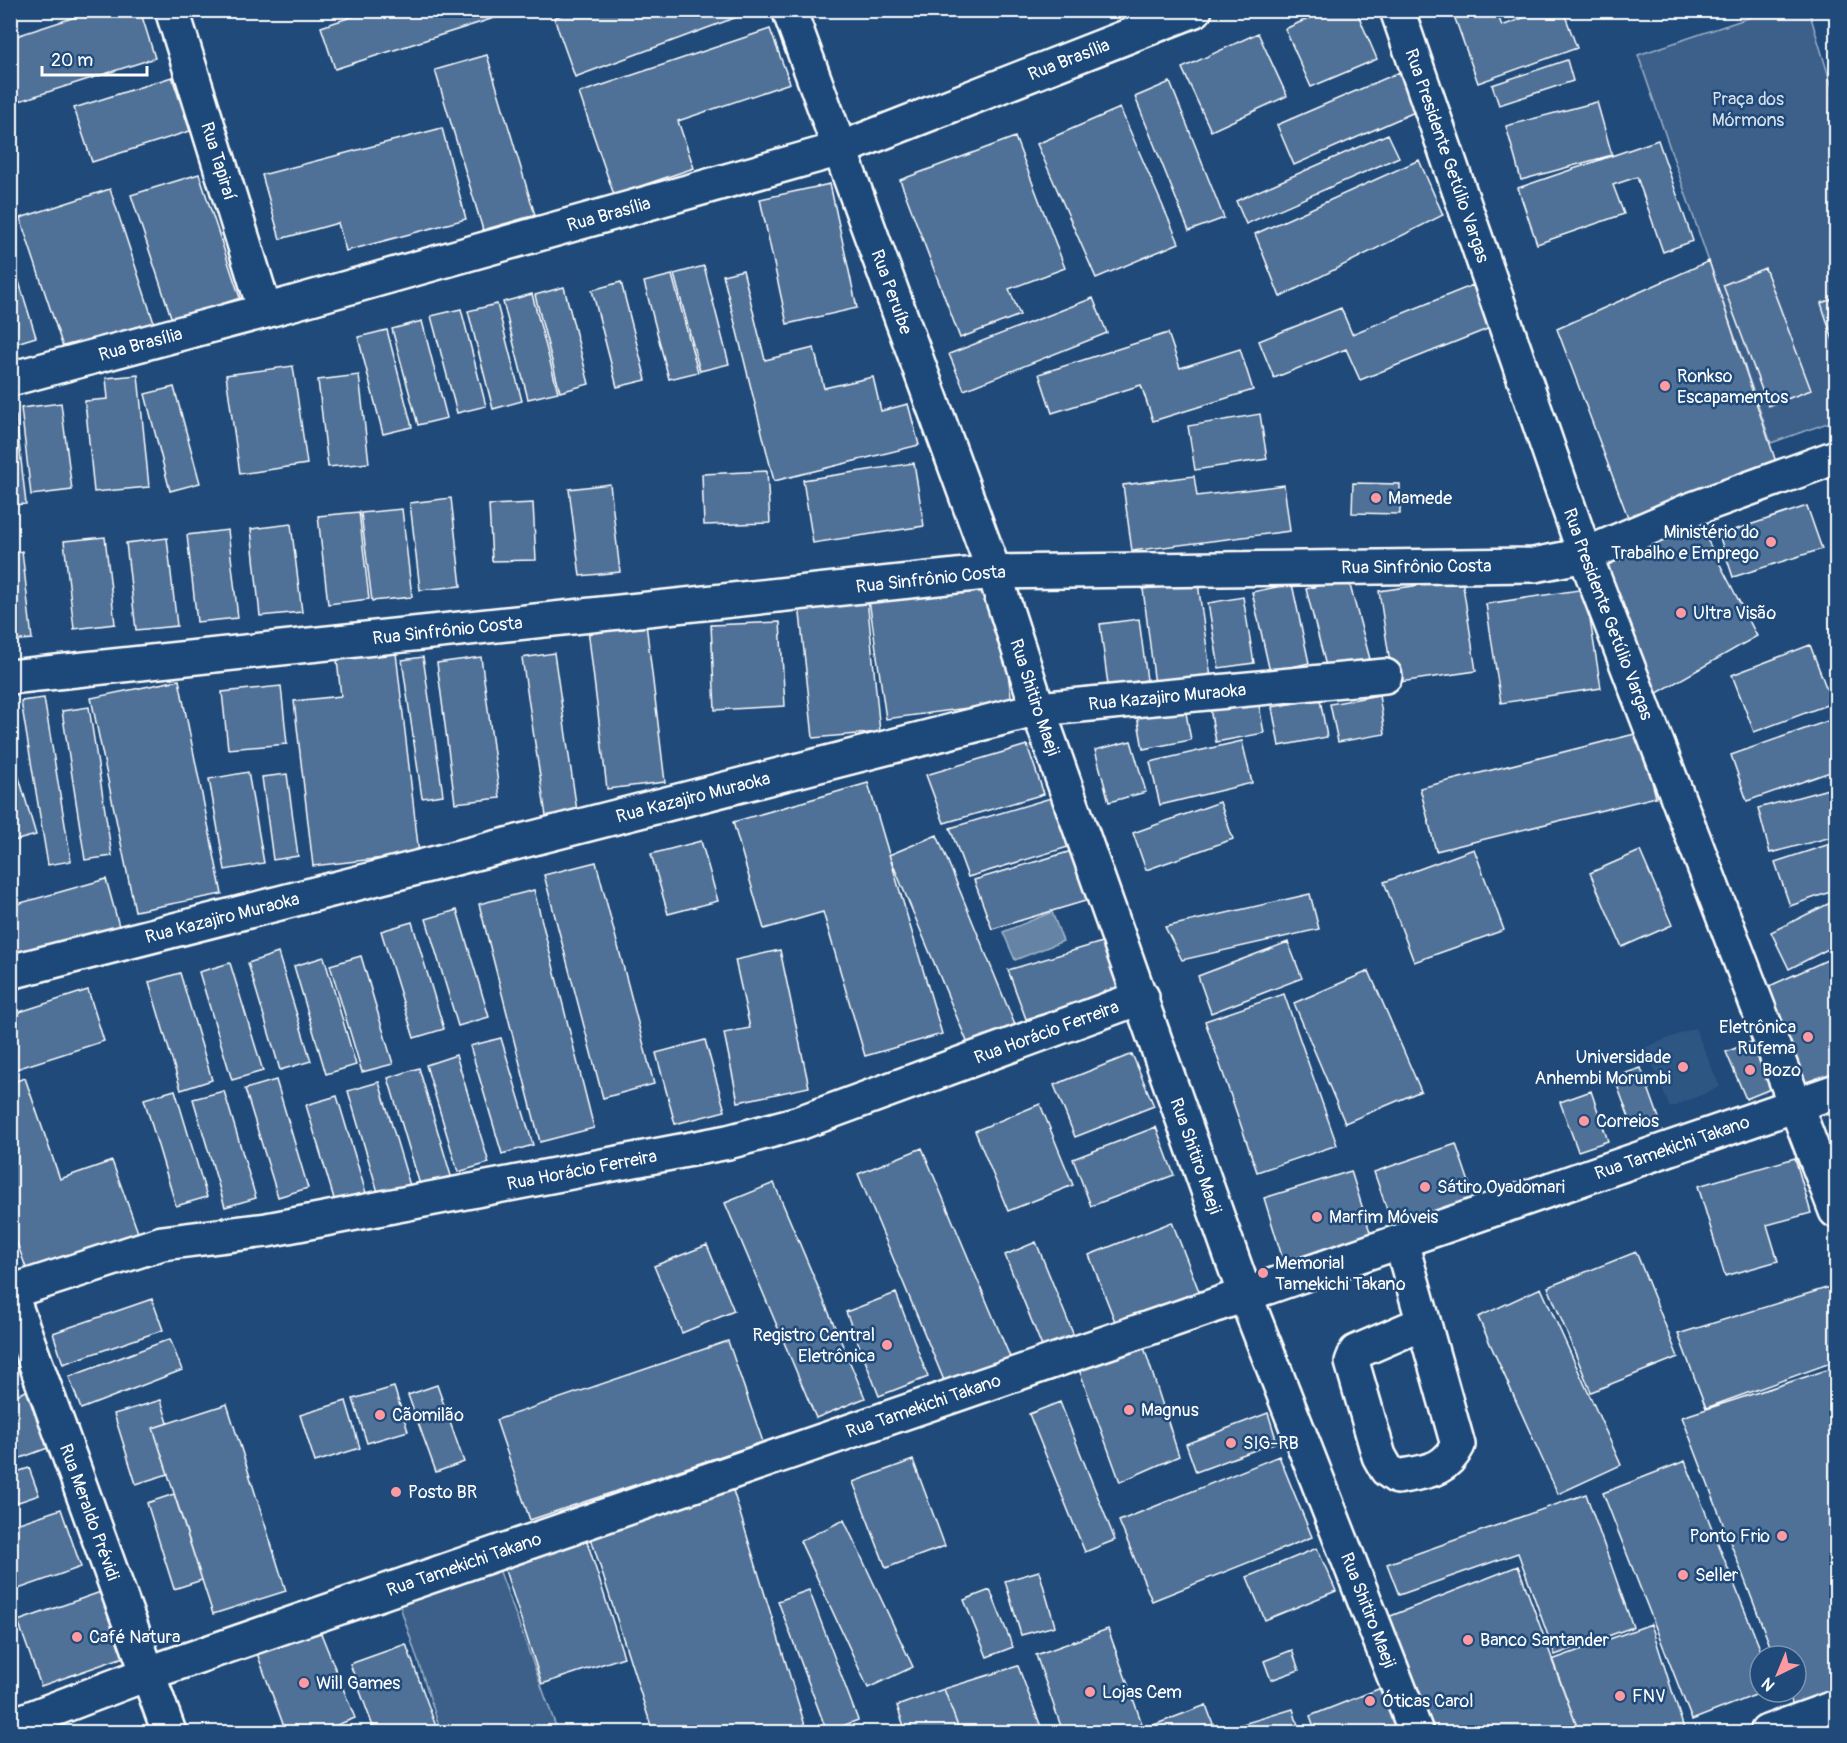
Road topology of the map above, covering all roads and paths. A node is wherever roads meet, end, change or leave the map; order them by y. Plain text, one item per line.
1 (172, 10) edge
2 (789, 10) edge
3 (1195, 10) edge
4 (1397, 10) edge
5 (840, 149) junction
6 (265, 311) junction
7 (10, 379) edge
8 (1836, 457) edge
9 (1585, 555) junction
10 (994, 572) junction
11 (1385, 676) dead end
12 (10, 677) edge
13 (1038, 709) junction
14 (10, 972) edge
15 (1142, 997) junction
16 (1836, 1091) edge
17 (1797, 1106) junction
18 (1836, 1211) edge
19 (1401, 1242) junction
20 (10, 1292) edge
21 (1245, 1295) junction
22 (1423, 1323) dead end
23 (149, 1672) junction
24 (1836, 1707) edge
25 (10, 1726) edge
26 (169, 1732) edge
27 (1416, 1732) edge
28 (1767, 1732) edge

1 - 6 street, Rua Tapiraí
2 - 5 street, Rua Peruíbe
3 - 5 street, Rua Brasília
4 - 9 street, Rua Presidente Getúlio Vargas
5 - 6 street, Rua Brasília
5 - 10 street, Rua Peruíbe
6 - 7 street, Rua Brasília
8 - 9 street, Rua Sinfrônio Costa
9 - 10 street, Rua Sinfrônio Costa
9 - 17 street, Rua Presidente Getúlio Vargas
10 - 12 street, Rua Sinfrônio Costa
10 - 13 street, Rua Shitiro Maeji
11 - 13 street, Rua Kazajiro Muraoka
13 - 14 street, Rua Kazajiro Muraoka
13 - 15 street, Rua Shitiro Maeji
15 - 20 street, Rua Horácio Ferreira
15 - 21 street, Rua Shitiro Maeji
16 - 17 street, Rua Tamekichi Takano
17 - 18 street, Rua Presidente Getúlio Vargas
17 - 19 street, Rua Tamekichi Takano
19 - 21 street, Rua Tamekichi Takano
19 - 22 street
20 - 23 street, Rua Meraldo Prévidi
21 - 23 street, Rua Tamekichi Takano
21 - 27 street, Rua Shitiro Maeji
23 - 25 street, Rua Tamekichi Takano
23 - 26 street, Rua Meraldo Prévidi
24 - 28 street

